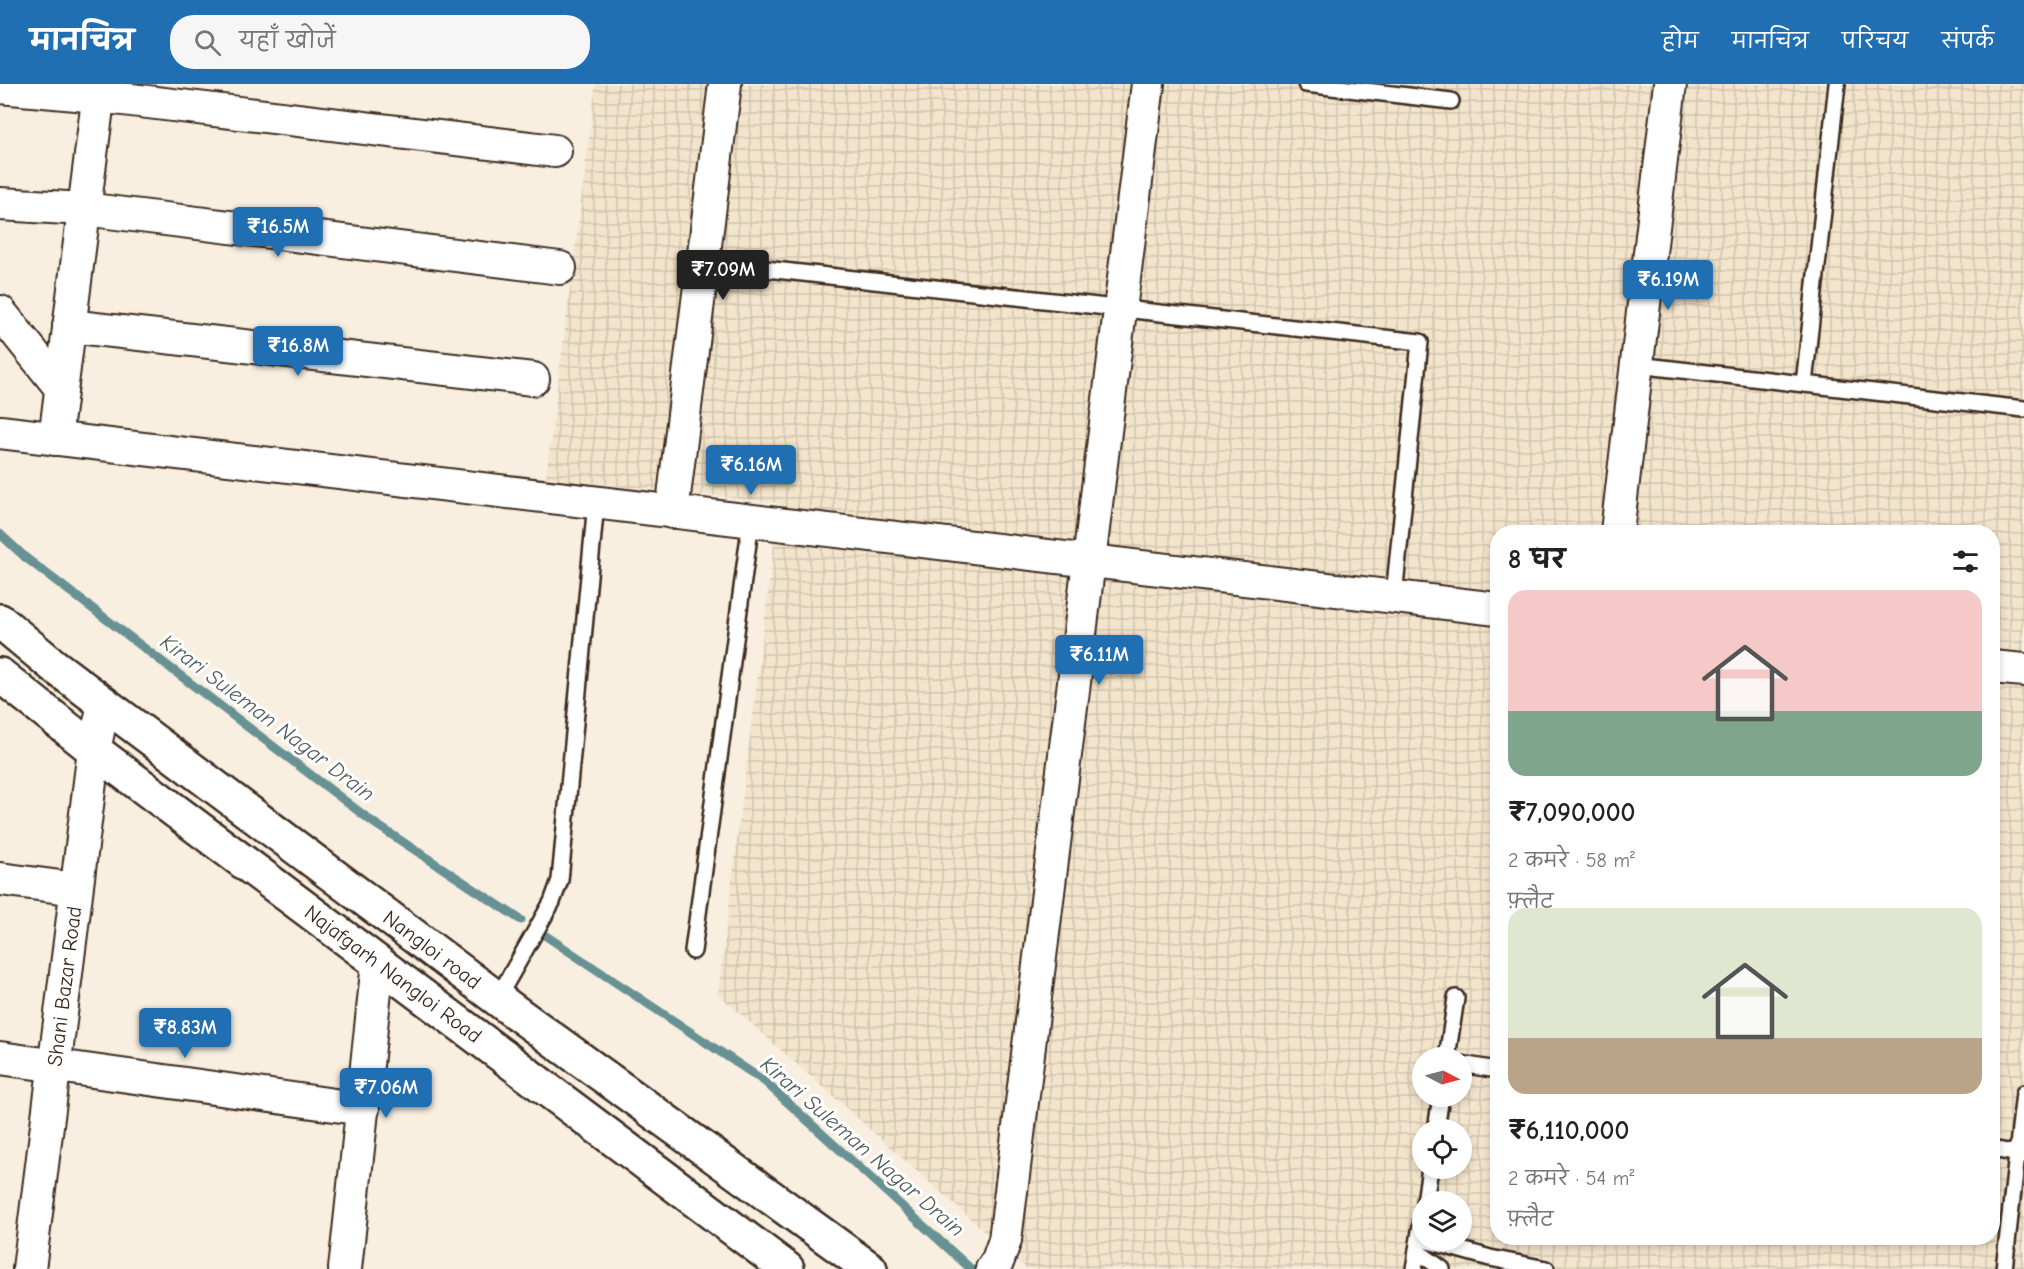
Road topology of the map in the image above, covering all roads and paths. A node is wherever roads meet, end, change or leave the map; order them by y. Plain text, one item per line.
1 (725, 84) edge
2 (1148, 84) edge
3 (1306, 84) edge
4 (1670, 84) edge
5 (1837, 84) edge
6 (0, 87) edge
7 (99, 90) edge
8 (1451, 101) dead end
9 (555, 151) dead end
10 (0, 204) edge
11 (84, 210) junction
12 (703, 262) junction
13 (560, 268) dead end
14 (1120, 310) junction
15 (0, 312) edge
16 (69, 326) junction
17 (1637, 365) junction
18 (532, 380) dead end
19 (1804, 384) junction
20 (61, 388) junction
21 (2024, 409) edge
22 (1, 434) edge
23 (55, 439) junction
24 (596, 503) junction
25 (672, 512) junction
26 (751, 521) junction
27 (1618, 525) edge
28 (1090, 561) junction
29 (1394, 597) junction
30 (1490, 608) edge
31 (0, 621) edge
32 (2000, 668) edge
33 (2024, 670) edge
34 (0, 675) edge
35 (104, 704) junction
36 (94, 750) junction
37 (0, 879) edge
38 (76, 890) junction
39 (693, 951) dead end
40 (378, 963) junction
41 (1456, 998) dead end
42 (497, 999) junction
43 (1449, 1047) edge
44 (0, 1058) edge
45 (54, 1065) junction
46 (1472, 1066) edge
47 (1490, 1069) edge
48 (2024, 1093) edge
49 (363, 1109) junction
50 (2000, 1150) edge
51 (2021, 1154) edge
52 (1419, 1251) edge
53 (1427, 1251) edge
54 (1458, 1251) edge
55 (29, 1269) edge
56 (345, 1269) edge
57 (787, 1269) edge
58 (870, 1269) edge
59 (992, 1269) edge
60 (1414, 1269) edge
61 (1442, 1269) edge
62 (1546, 1269) edge
63 (2004, 1269) edge

1 - 12 street
2 - 14 street
3 - 8 lane
4 - 17 street
5 - 19 lane
6 - 7 street
7 - 9 street
7 - 11 street
10 - 11 street
11 - 13 street
11 - 16 street
12 - 14 lane
12 - 25 street
14 - 28 street
14 - 29 lane
15 - 20 street
16 - 18 street
16 - 20 street
17 - 19 lane
17 - 27 street
19 - 21 lane
20 - 23 street
22 - 23 street
23 - 24 street
24 - 25 street
24 - 42 lane
25 - 26 street
26 - 28 street
26 - 39 lane
28 - 29 street
28 - 59 street
29 - 30 street
31 - 35 main road, Nangloi road
32 - 33 street
34 - 36 main road, Najafgarh Nangloi Road
35 - 36 street, Shani Bazar Road
35 - 42 main road, Nangloi road
36 - 38 street, Shani Bazar Road
36 - 40 main road, Najafgarh Nangloi Road
37 - 38 street
38 - 45 street, Shani Bazar Road
40 - 49 street
40 - 57 main road, Najafgarh Nangloi Road
41 - 43 lane
42 - 58 main road, Nangloi road
44 - 45 street
45 - 49 street
45 - 55 street, Shani Bazar Road
46 - 47 lane
48 - 51 lane
49 - 56 street
50 - 51 lane
51 - 63 lane
52 - 60 lane
53 - 61 lane
54 - 62 lane

